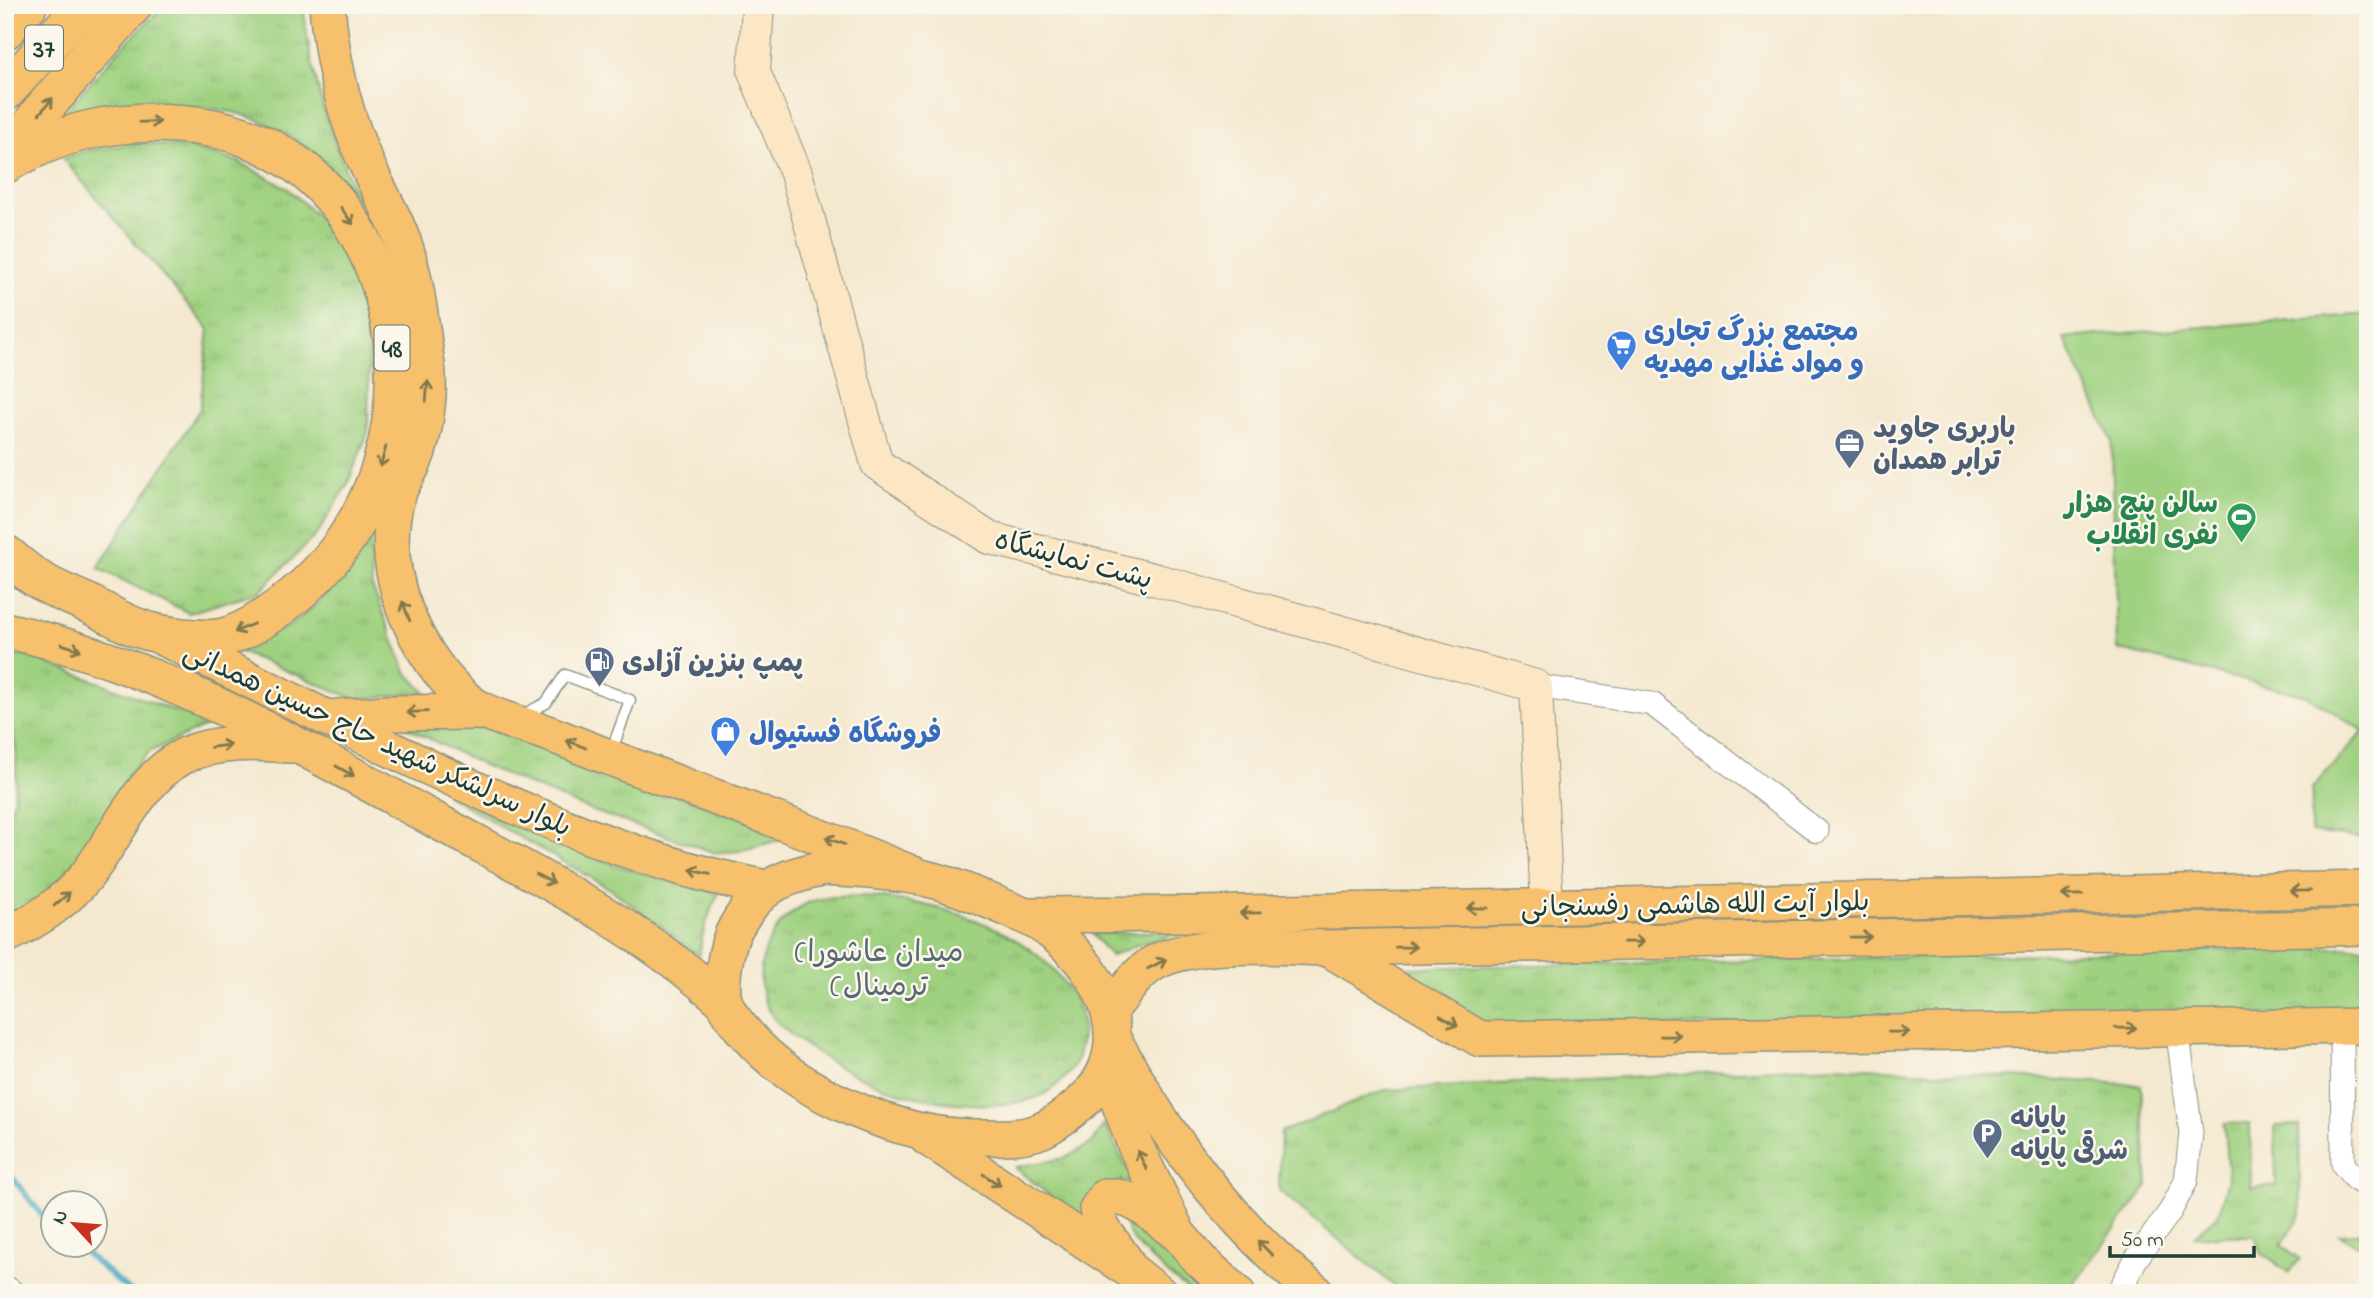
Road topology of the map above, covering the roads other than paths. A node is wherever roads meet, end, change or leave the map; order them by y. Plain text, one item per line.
1 (28, 5) edge
2 (84, 5) edge
3 (133, 5) edge
4 (327, 5) edge
5 (758, 5) edge
6 (5, 30) edge
7 (5, 92) edge
8 (5, 162) edge
9 (5, 554) edge
10 (23, 578) edge
11 (5, 630) edge
12 (147, 631) junction
13 (1536, 687) junction
14 (500, 716) junction
15 (328, 718) junction
16 (302, 748) junction
17 (609, 758) junction
18 (1817, 831) dead end
19 (920, 877) junction
20 (766, 888) junction
21 (2368, 889) edge
22 (1547, 906) junction
23 (1022, 915) junction
24 (2368, 928) edge
25 (5, 936) edge
26 (1548, 944) junction
27 (1327, 948) junction
28 (725, 1003) junction
29 (2355, 1026) edge
30 (2177, 1027) junction
31 (1110, 1040) junction
32 (915, 1129) junction
33 (2368, 1187) edge
34 (1178, 1234) junction
35 (1146, 1283) edge
36 (5, 1287) edge
37 (14, 1293) edge
38 (1237, 1293) edge
39 (1317, 1293) edge
40 (2118, 1293) edge

1 - 6 highway
2 - 7 highway, 37
8 -> 3 highway
14 -> 4 main road
5 - 13 street, پشت نمایشگاه
8 -> 12 highway, 48
9 - 10 highway, بلوار سرلشکر شهید حاج حسین همدانی / 48
10 - 12 highway, بلوار سرلشکر شهید حاج حسین همدانی / 48
11 -> 16 main road, بلوار سرلشکر شهید حاج حسین همدانی
12 - 15 main road, بلوار سرلشکر شهید حاج حسین همدانی
13 - 18 street
13 - 22 street
14 -> 15 main road
17 -> 14 main road
14 - 17 lane
20 -> 15 main road, بلوار سرلشکر شهید حاج حسین همدانی
25 -> 16 main road
16 -> 28 main road, بلوار سرلشکر شهید حاج حسین همدانی
19 -> 17 main road
19 - 20 main road
19 - 23 main road
20 - 28 main road
21 -> 22 main road, بلوار آیت الله هاشمی رفسنجانی
22 -> 23 main road, بلوار آیت الله هاشمی رفسنجانی
22 - 26 main road
23 - 31 main road
26 -> 24 main road, بلوار آیت الله هاشمی رفسنجانی
27 -> 26 main road, بلوار آیت الله هاشمی رفسنجانی
27 -> 30 main road
31 -> 27 main road, بلوار آیت الله هاشمی رفسنجانی
28 - 32 main road, بلوار سرلشکر شهید حاج حسین همدانی
29 - 30 main road
29 - 33 street
30 - 40 street
31 - 32 main road, بلوار آیت الله هاشمی رفسنجانی
34 -> 31 main road
39 -> 31 main road
32 -> 35 main road
34 - 35 main road
34 - 38 main road
36 - 37 street

